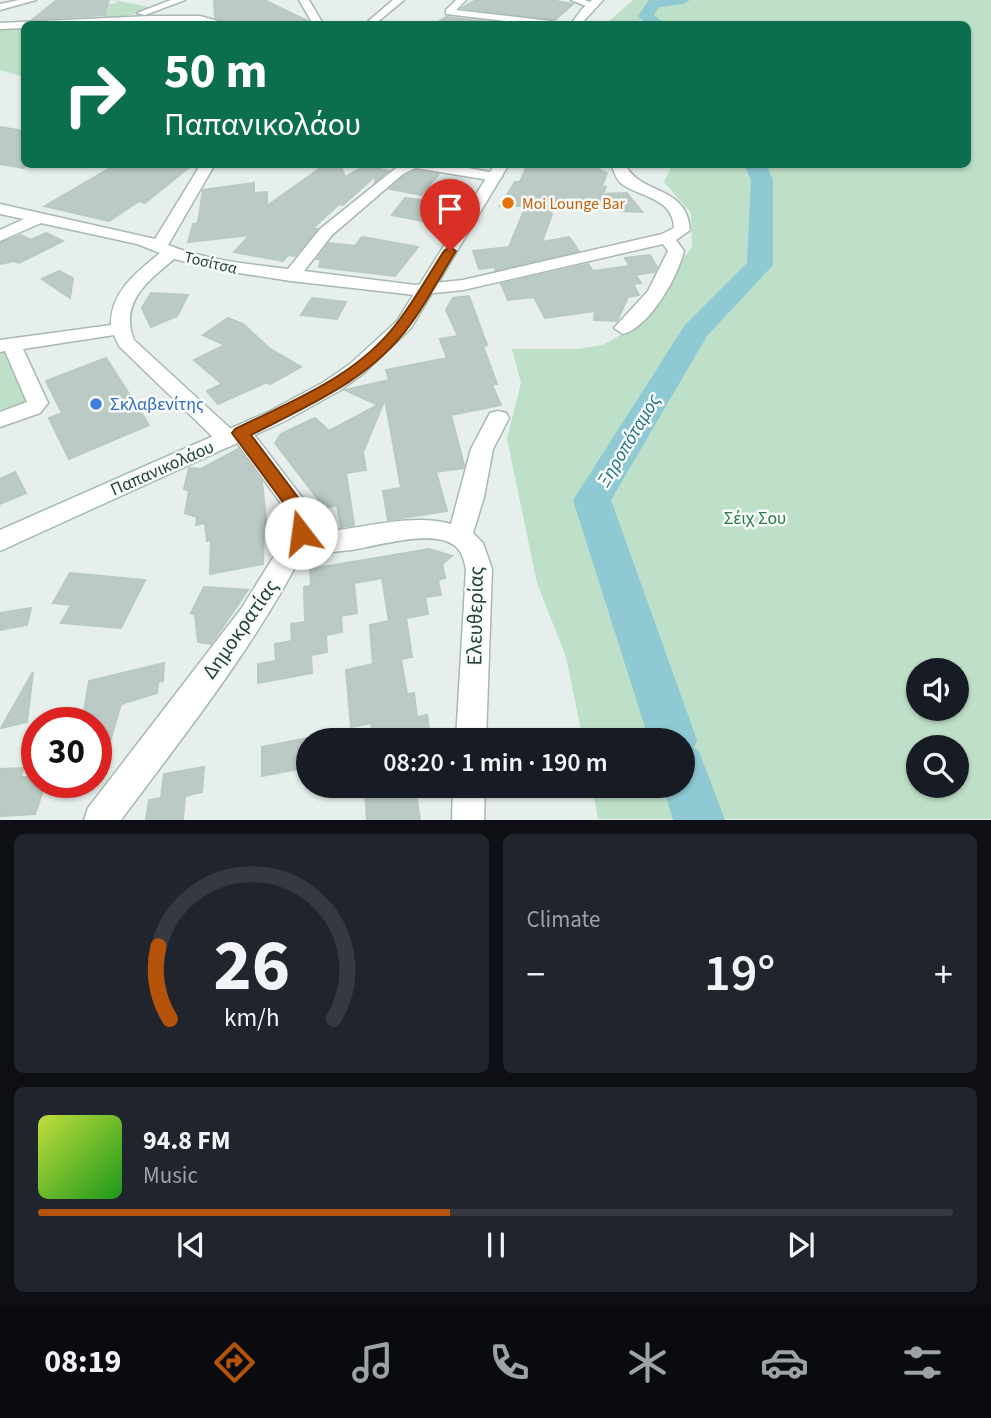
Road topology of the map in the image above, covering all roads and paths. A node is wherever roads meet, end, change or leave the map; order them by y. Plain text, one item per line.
1 (31, 0) edge
2 (180, 0) edge
3 (304, 0) edge
4 (399, 0) edge
5 (461, 0) edge
6 (576, 0) edge
7 (142, 2) dead end
8 (595, 2) edge
9 (2, 5) edge
10 (160, 7) junction
11 (118, 19) junction
12 (193, 19) junction
13 (84, 21) edge
14 (205, 21) edge
15 (316, 21) edge
16 (380, 21) edge
17 (526, 21) edge
18 (579, 21) edge
19 (21, 25) edge
20 (0, 26) edge
21 (206, 168) edge
22 (405, 168) edge
23 (463, 168) edge
24 (620, 168) edge
25 (499, 171) edge
26 (0, 209) edge
27 (41, 217) junction
28 (0, 236) edge
29 (667, 237) junction
30 (165, 249) junction
31 (291, 276) junction
32 (426, 289) junction
33 (120, 328) junction
34 (623, 328) dead end
35 (5, 345) edge
36 (498, 418) dead end
37 (0, 420) edge
38 (234, 436) junction
39 (459, 537) junction
40 (0, 541) edge
41 (297, 544) junction
42 (472, 728) edge
43 (469, 798) edge
44 (100, 820) edge
45 (468, 820) edge

1 - 9 street
2 - 10 street
3 - 15 street
4 - 16 street
5 - 17 street
6 - 8 street
7 - 10 street
8 - 18 street
10 - 11 street
10 - 12 street
11 - 12 street
11 - 13 street
12 - 14 street
19 - 20 street
21 - 30 street
22 - 31 street
23 - 25 street
24 - 29 street
25 - 32 street, Παπανικολάου
26 - 27 street, Τοσίτσα
27 - 28 street
27 - 30 street, Τοσίτσα
29 - 32 street, Τοσίτσα
29 - 34 street
30 - 31 street, Τοσίτσα
30 - 33 street
31 - 32 street, Τοσίτσα
32 - 38 street, Παπανικολάου
33 - 35 street
33 - 38 street, Δημοκρατίας
35 - 37 street
36 - 39 street
38 - 40 street, Παπανικολάου
38 - 41 street, Δημοκρατίας
39 - 41 street
39 - 42 street, Ελευθερίας
41 - 44 street, Δημοκρατίας
43 - 45 street

